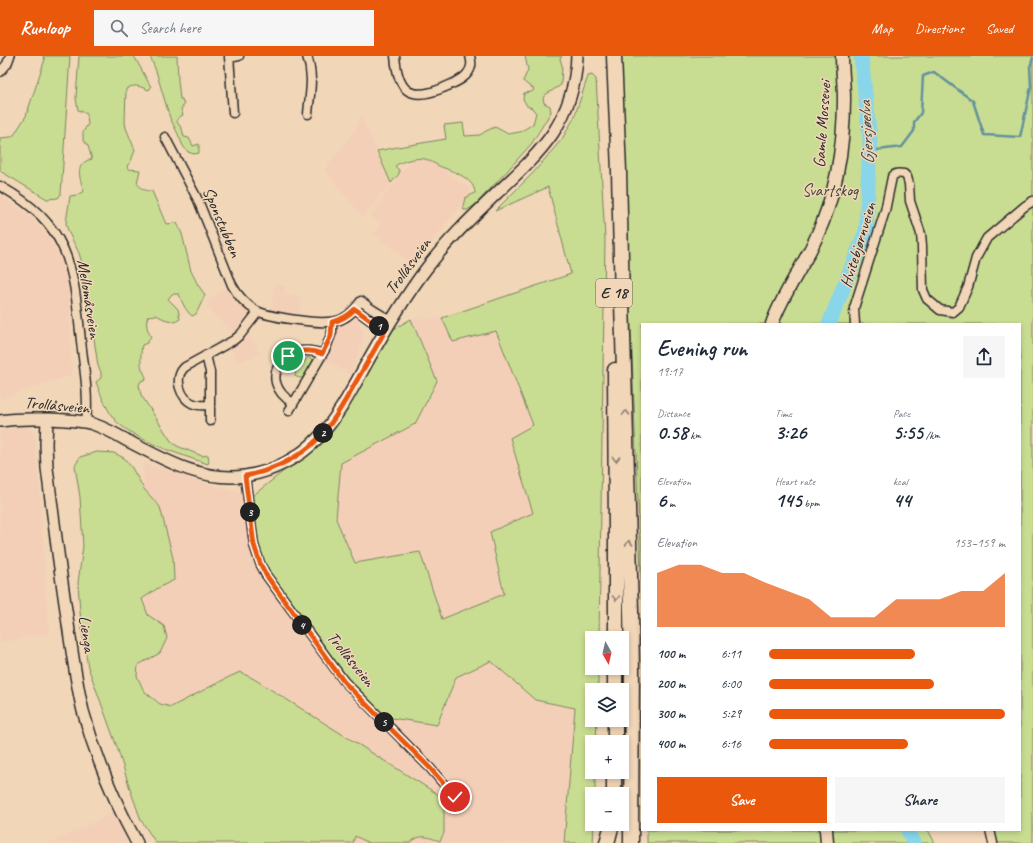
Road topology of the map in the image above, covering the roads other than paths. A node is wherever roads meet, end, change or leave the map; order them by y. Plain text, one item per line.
1 (10, 56) edge
2 (239, 56) edge
3 (306, 56) edge
4 (395, 56) edge
5 (470, 56) edge
6 (577, 56) edge
7 (607, 56) edge
8 (614, 56) edge
9 (842, 56) edge
10 (229, 57) edge
11 (0, 72) edge
12 (233, 113) dead end
13 (308, 114) dead end
14 (165, 137) dead end
15 (0, 186) edge
16 (1033, 201) edge
17 (355, 309) junction
18 (258, 312) junction
19 (332, 322) junction
20 (772, 323) edge
21 (855, 323) edge
22 (388, 326) junction
23 (322, 354) junction
24 (206, 356) junction
25 (293, 403) junction
26 (210, 405) junction
27 (289, 411) dead end
28 (46, 419) junction
29 (0, 421) edge
30 (210, 421) dead end
31 (86, 422) junction
32 (245, 476) junction
33 (616, 631) edge
34 (455, 797) dead end
35 (611, 831) edge
36 (613, 831) edge
37 (826, 831) edge
38 (990, 831) edge
39 (137, 843) edge
40 (607, 843) edge
41 (614, 843) edge
42 (631, 843) edge
43 (827, 843) edge
44 (993, 843) edge

1 - 11 street
2 - 10 street
3 - 13 street
4 - 5 street
6 - 22 street, Trollåsveien
7 -> 33 highway, E 18
42 -> 8 highway, E 18
9 - 20 main road, Gamle Mossevei
10 - 12 street
14 - 18 street, Sponstubben
15 - 31 street, Mellomåsveien
16 - 21 street, Hvitebjørnveien
17 - 19 street, Sponstubben
17 - 22 street
17 - 22 street, Sponstubben
18 - 19 street, Sponstubben
18 - 24 street
19 - 23 street
22 - 32 street, Trollåsveien
23 - 25 street
23 - 25 street
24 - 26 street
24 - 26 street
25 - 27 street
26 - 30 street
28 - 29 street, Trollåsveien
28 - 31 street, Trollåsveien
28 - 39 street, Lienga
31 - 32 street, Trollåsveien
32 - 34 street, Trollåsveien
35 - 40 highway
36 - 41 highway
37 - 43 main road
38 - 44 street

